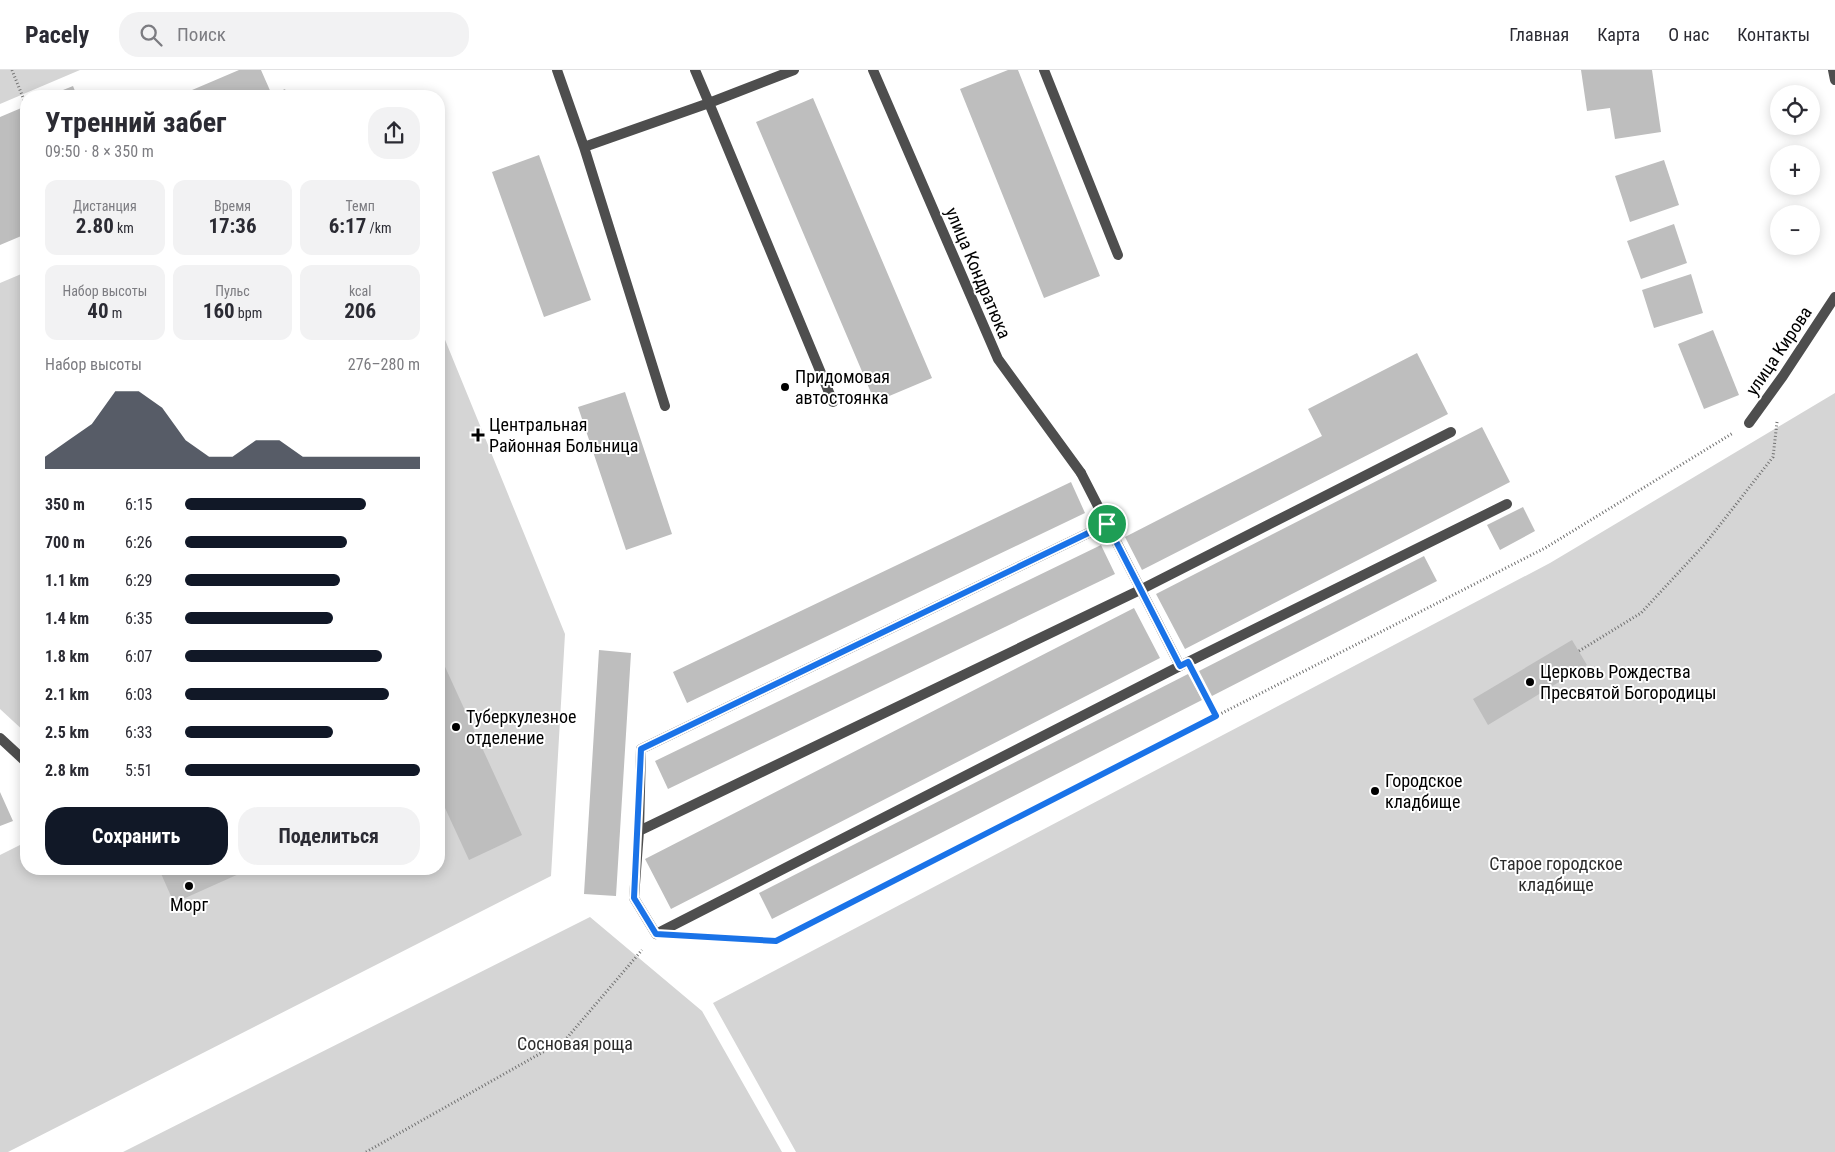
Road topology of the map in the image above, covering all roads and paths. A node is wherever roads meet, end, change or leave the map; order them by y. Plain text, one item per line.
1 (12, 70) edge
2 (558, 70) edge
3 (696, 70) edge
4 (794, 70) edge
5 (873, 70) edge
6 (1044, 70) edge
7 (1833, 70) edge
8 (1835, 80) edge
9 (20, 90) edge
10 (709, 103) junction
11 (584, 147) junction
12 (1118, 255) dead end
13 (1835, 297) edge
14 (833, 402) dead end
15 (665, 406) dead end
16 (1777, 421) dead end
17 (1749, 423) joint
18 (1451, 432) dead end
19 (1507, 504) dead end
20 (1107, 524) junction
21 (1140, 590) junction
22 (1579, 652) dead end
23 (1184, 664) junction
24 (1216, 716) junction
25 (0, 738) edge
26 (20, 756) edge
27 (639, 831) junction
28 (656, 934) junction
29 (693, 936) dead end
30 (366, 1152) edge

1 - 9 path
2 - 11 street
3 - 10 street
4 - 10 street
5 - 20 street, улица Кондратюка
6 - 12 street
7 - 8 street
10 - 11 street
10 - 14 street
11 - 15 street
13 - 17 street, улица Кирова
16 - 22 path
17 - 24 path
18 - 21 street
19 - 23 street
20 - 21 street, улица Кондратюка
20 - 27 street
21 - 23 street, улица Кондратюка
21 - 27 street
23 - 24 path
23 - 28 street
24 - 29 path
25 - 26 street
27 - 28 street
28 - 30 path

